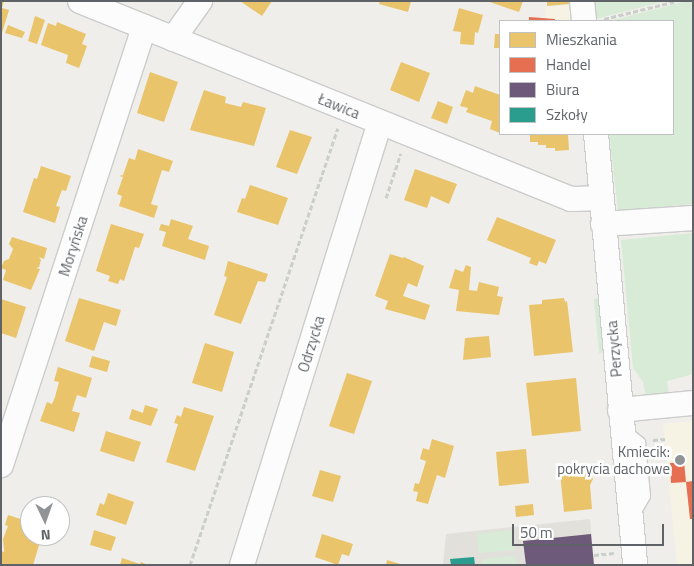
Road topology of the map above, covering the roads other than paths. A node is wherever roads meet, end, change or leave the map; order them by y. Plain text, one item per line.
1 (80, 1) edge
2 (200, 1) edge
3 (582, 1) edge
4 (584, 20) edge
5 (144, 27) junction
6 (174, 39) junction
7 (380, 122) junction
8 (596, 135) edge
9 (601, 198) junction
10 (693, 218) edge
11 (603, 224) junction
12 (693, 403) edge
13 (621, 419) junction
14 (1, 465) edge
15 (627, 559) edge
16 (242, 565) edge

1 - 5 street, Ławica
2 - 6 street
3 - 4 street
5 - 6 street, Ławica
5 - 14 street, Moryńska
6 - 7 street, Ławica
7 - 9 street, Ławica
7 - 16 street, Odrzycka
8 - 9 street, Perzycka
9 - 11 street, Perzycka
10 - 11 street
11 - 13 street, Perzycka
12 - 13 street
13 - 15 street, Perzycka

